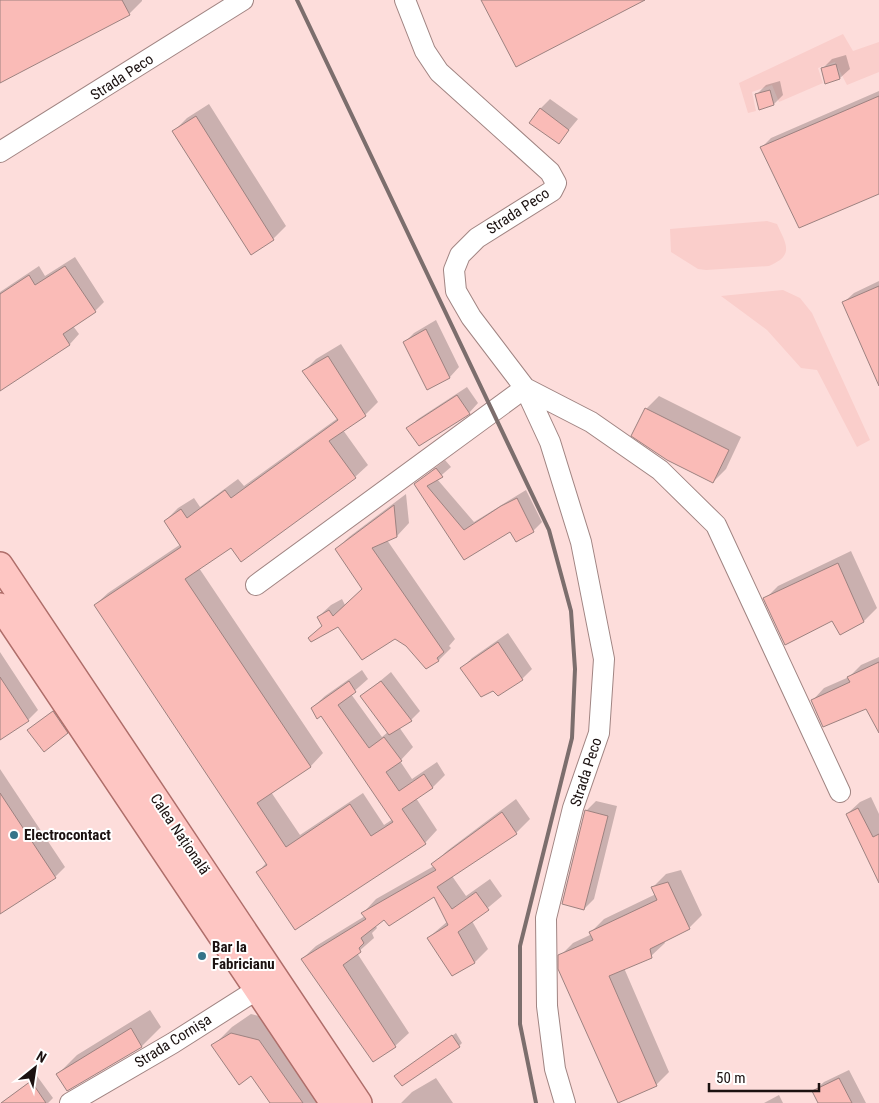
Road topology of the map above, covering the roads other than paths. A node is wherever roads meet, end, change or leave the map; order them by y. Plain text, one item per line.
1 (405, 0) edge
2 (234, 2) edge
3 (0, 152) edge
4 (526, 388) junction
5 (0, 565) edge
6 (256, 585) dead end
7 (0, 606) edge
8 (840, 792) dead end
9 (266, 984) junction
10 (70, 1103) edge
11 (333, 1103) edge
12 (359, 1103) edge
13 (566, 1103) edge

1 - 4 street, Strada Peco
2 - 3 street, Strada Peco
4 - 6 street
4 - 8 street, Strada Peco
4 - 13 street, Strada Peco
5 - 9 main road, Calea Națională
7 - 9 main road, Calea Națională
9 - 10 street, Strada Cornișa
9 - 11 main road, Calea Națională
9 - 12 main road, Calea Națională

